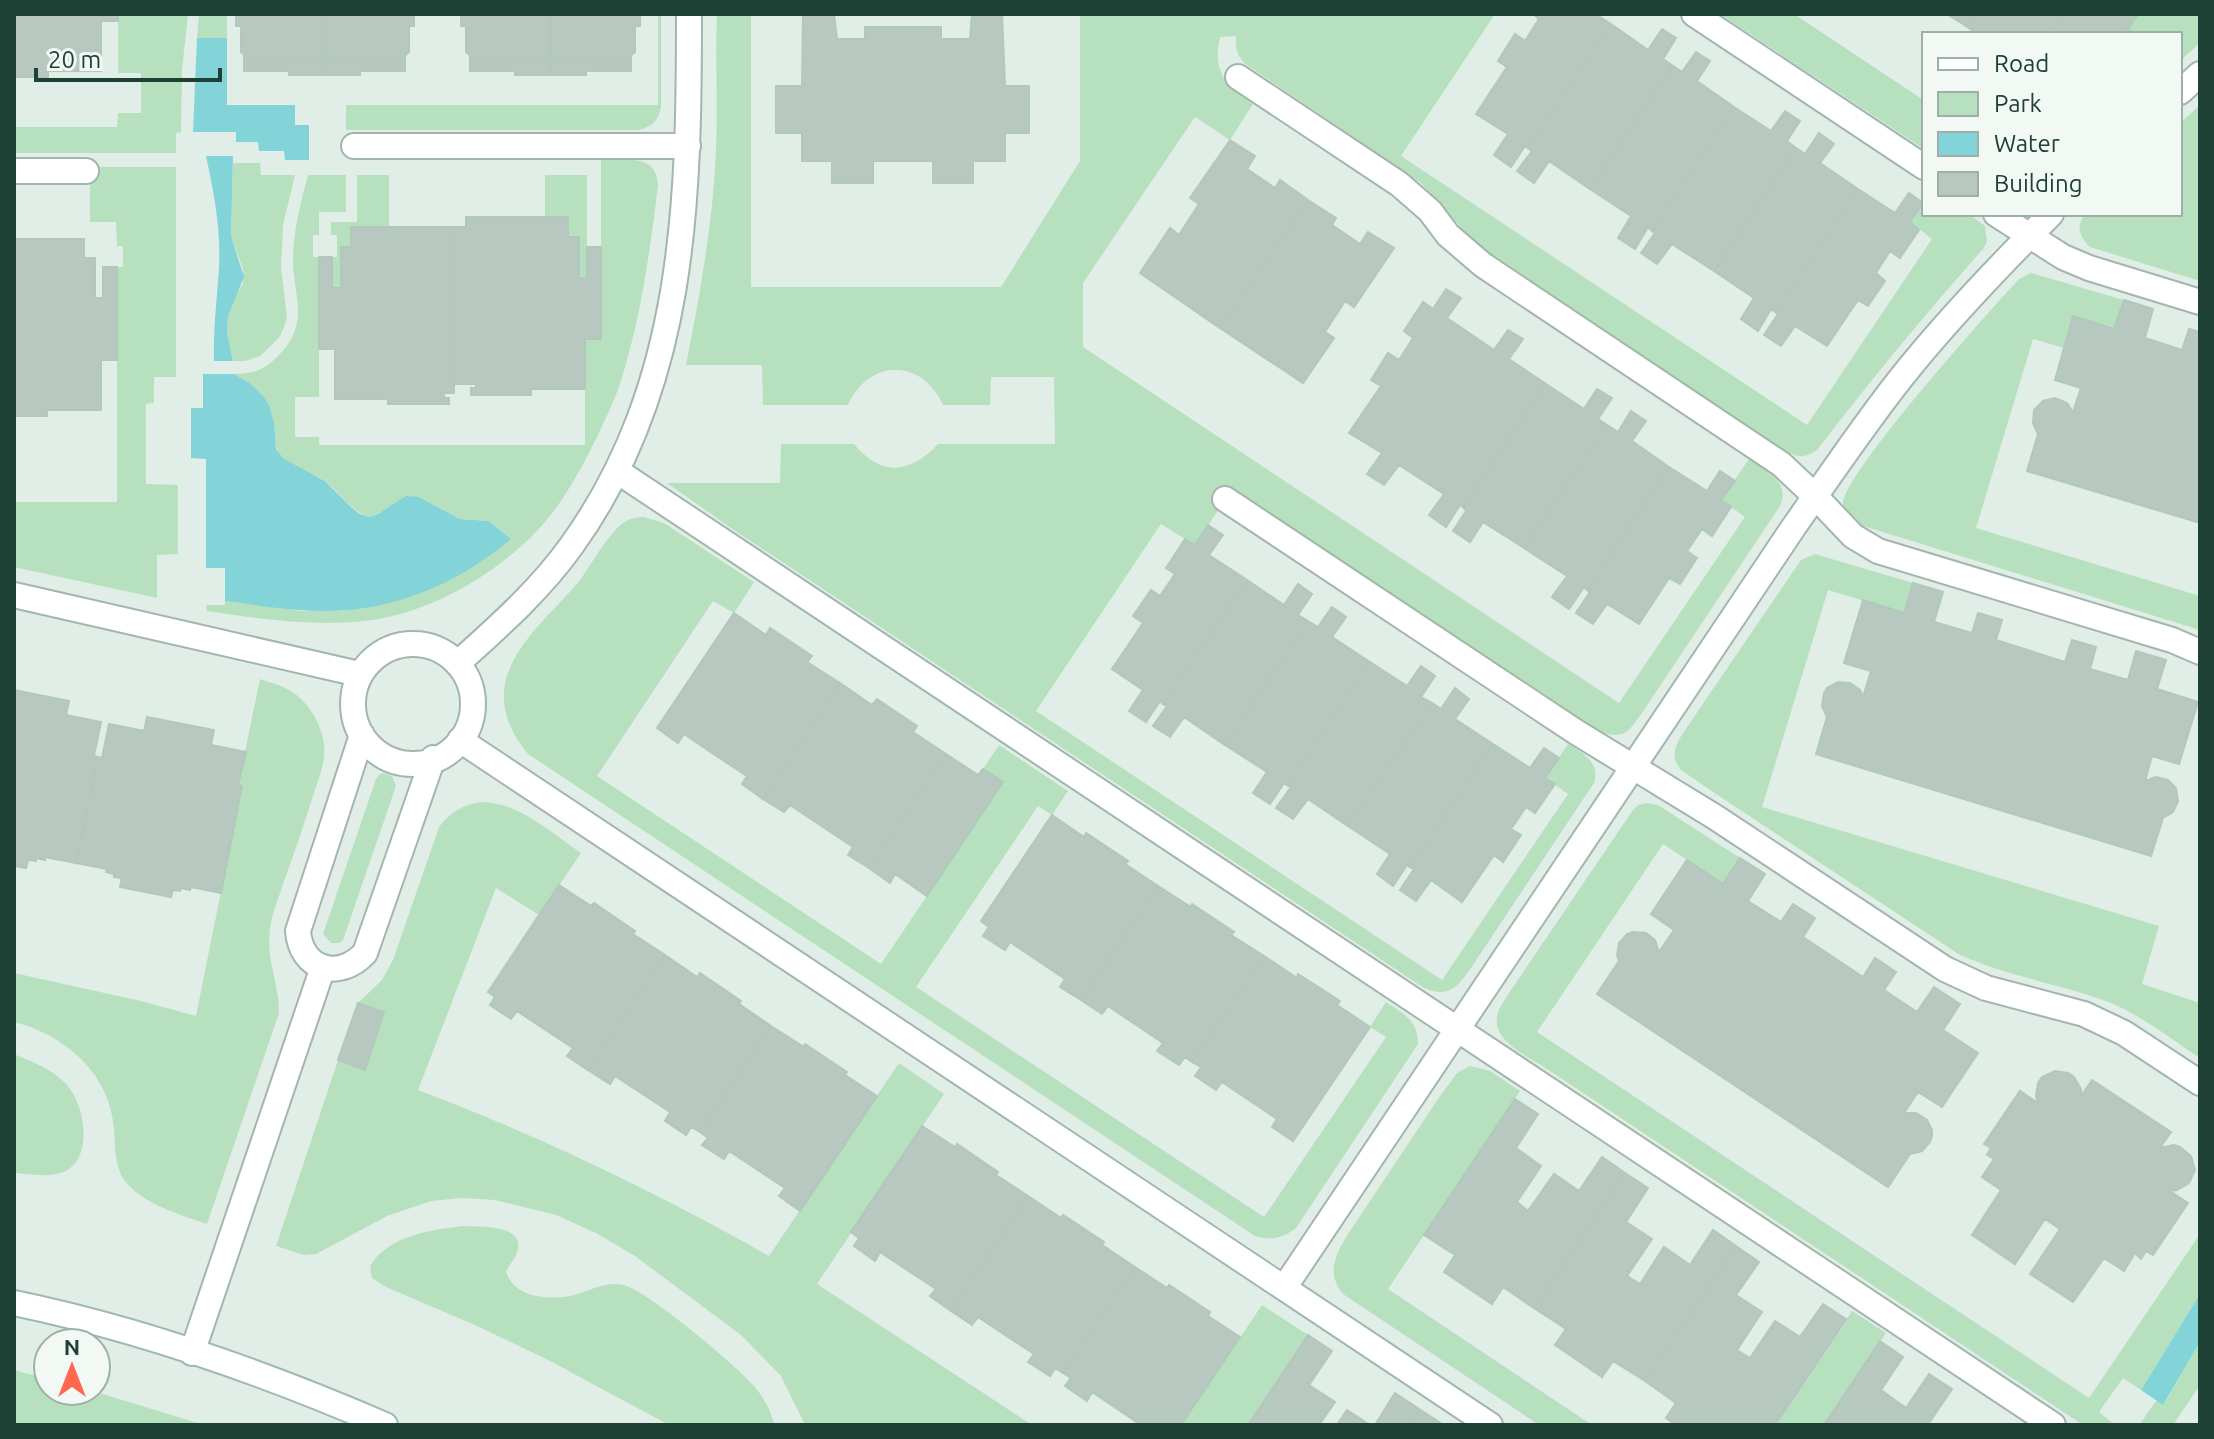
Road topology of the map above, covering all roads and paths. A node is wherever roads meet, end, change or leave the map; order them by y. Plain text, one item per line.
1 (689, 14) edge
2 (1694, 14) edge
3 (2200, 74) edge
4 (1238, 77) dead end
5 (2182, 90) edge
6 (354, 146) dead end
7 (688, 146) junction
8 (1922, 166) edge
9 (14, 171) edge
10 (86, 171) dead end
11 (1999, 216) edge
12 (2049, 216) edge
13 (2029, 236) junction
14 (2200, 302) edge
15 (617, 471) junction
16 (1815, 496) junction
17 (1225, 499) dead end
18 (14, 595) edge
19 (2200, 652) edge
20 (458, 663) junction
21 (359, 674) junction
22 (362, 735) junction
23 (460, 740) junction
24 (432, 759) junction
25 (1633, 767) junction
26 (323, 967) junction
27 (1457, 1030) junction
28 (2200, 1083) edge
29 (1284, 1288) junction
30 (14, 1303) edge
31 (192, 1353) junction
32 (385, 1425) edge
33 (1490, 1425) edge
34 (2053, 1425) edge

1 - 7 street
2 - 8 street
3 - 5 street
4 - 16 street
6 - 7 street
7 - 15 street
9 - 10 street
11 - 13 street
12 - 13 street
13 - 14 street
13 - 16 street
15 - 20 street
15 - 27 street
16 - 19 street
16 - 25 street
17 - 25 street
18 - 21 street
20 - 21 street
20 - 23 street
21 - 22 street
22 - 24 street
22 - 26 street
23 - 24 street
23 - 29 street
24 - 26 street
25 - 27 street
25 - 28 street
26 - 31 street
27 - 29 street
27 - 34 street
29 - 33 street
30 - 31 street
31 - 32 street

